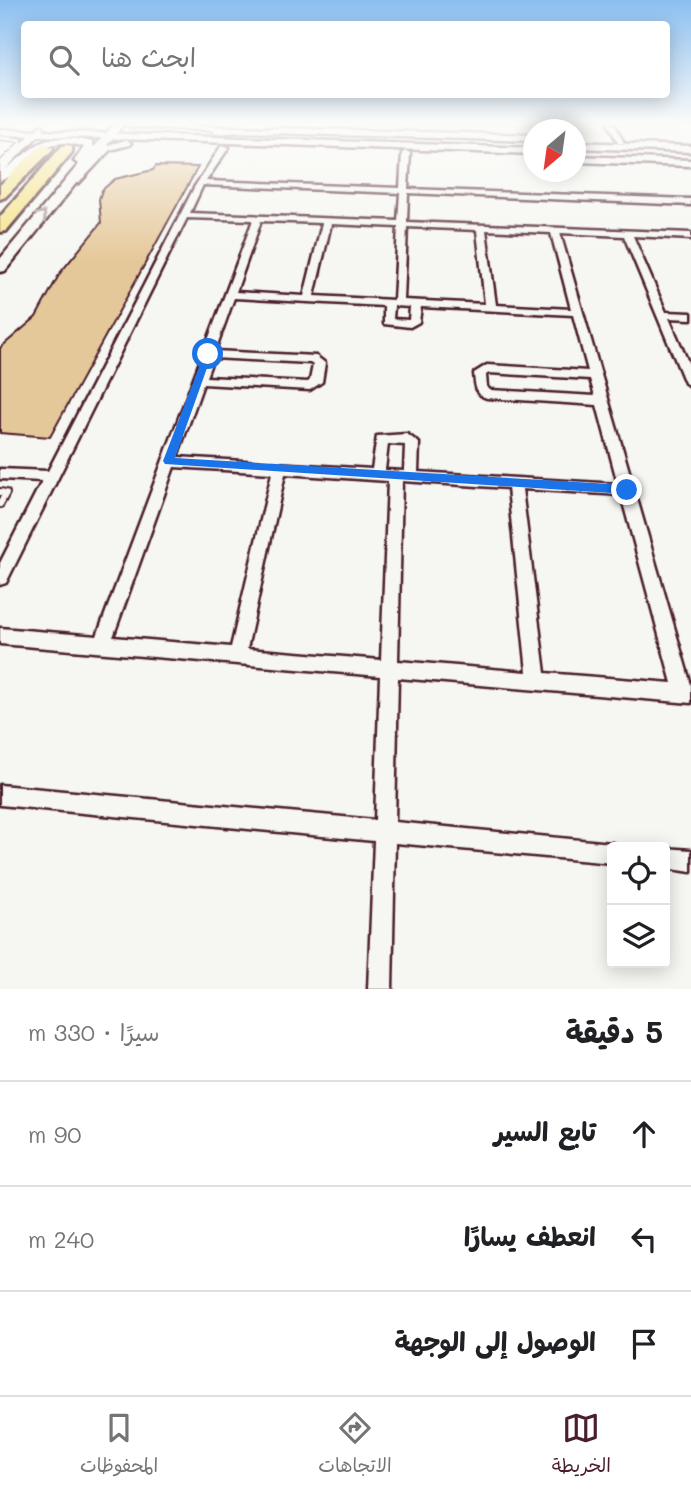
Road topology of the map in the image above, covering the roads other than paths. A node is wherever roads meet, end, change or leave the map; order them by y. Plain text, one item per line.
1 (24, 170) edge
2 (49, 170) tunnel mouth
3 (71, 170) tunnel mouth
4 (79, 170) tunnel mouth
5 (86, 170) edge
6 (210, 170) edge
7 (402, 170) edge
8 (202, 183) junction
9 (61, 191) junction
10 (404, 191) junction
11 (0, 194) edge
12 (691, 202) edge
13 (184, 215) junction
14 (258, 218) junction
15 (327, 221) junction
16 (403, 224) junction
17 (0, 227) edge
18 (481, 228) junction
19 (555, 231) junction
20 (628, 234) junction
21 (691, 236) edge
22 (0, 268) edge
23 (229, 295) junction
24 (308, 299) junction
25 (394, 303) junction
26 (416, 304) junction
27 (491, 308) junction
28 (578, 312) junction
29 (661, 315) junction
30 (691, 316) edge
31 (208, 354) junction
32 (595, 375) junction
33 (198, 380) junction
34 (691, 380) edge
35 (603, 401) junction
36 (169, 461) junction
37 (280, 468) junction
38 (0, 474) edge
39 (395, 475) junction
40 (52, 476) junction
41 (514, 483) junction
42 (627, 490) junction
43 (0, 492) edge
44 (0, 503) edge
45 (0, 578) edge
46 (0, 636) edge
47 (102, 645) junction
48 (237, 657) junction
49 (389, 671) junction
50 (537, 682) junction
51 (687, 693) edge
52 (0, 795) edge
53 (384, 832) junction
54 (607, 853) edge
55 (670, 859) edge
56 (691, 861) edge
57 (380, 989) edge

1 - 11 highway
2 - 17 highway
3 - 9 main road
4 - 9 main road
5 - 9 street
6 - 8 street
7 - 10 street
8 - 10 street
8 - 13 street
22 -> 9 main road
10 - 12 street
10 - 16 street
13 - 14 street
13 - 40 street
14 - 15 street
14 - 23 street
15 - 16 street
15 - 24 street
16 - 18 street
16 - 25 street
18 - 19 street
18 - 27 street
19 - 20 street
19 - 28 street
20 - 21 street
20 - 29 street
23 - 24 street
23 - 31 street
24 - 25 street
25 - 26 street
25 - 26 street
26 - 27 street
27 - 28 street
28 - 32 street
29 - 30 street
29 - 34 street
31 - 33 street
31 - 33 street
32 - 35 street
32 - 35 street
33 - 36 street
35 - 42 street
36 - 37 street
36 - 47 street
37 - 39 street
37 - 48 street
38 - 40 street
39 - 41 street
39 - 49 street
40 - 45 street
41 - 42 street
41 - 50 street
42 - 51 street
43 - 44 lane
46 - 47 street
47 - 48 street
48 - 49 street
49 - 50 street
49 - 53 street
50 - 51 street
52 - 53 street
53 - 54 street
53 - 57 street
55 - 56 street

